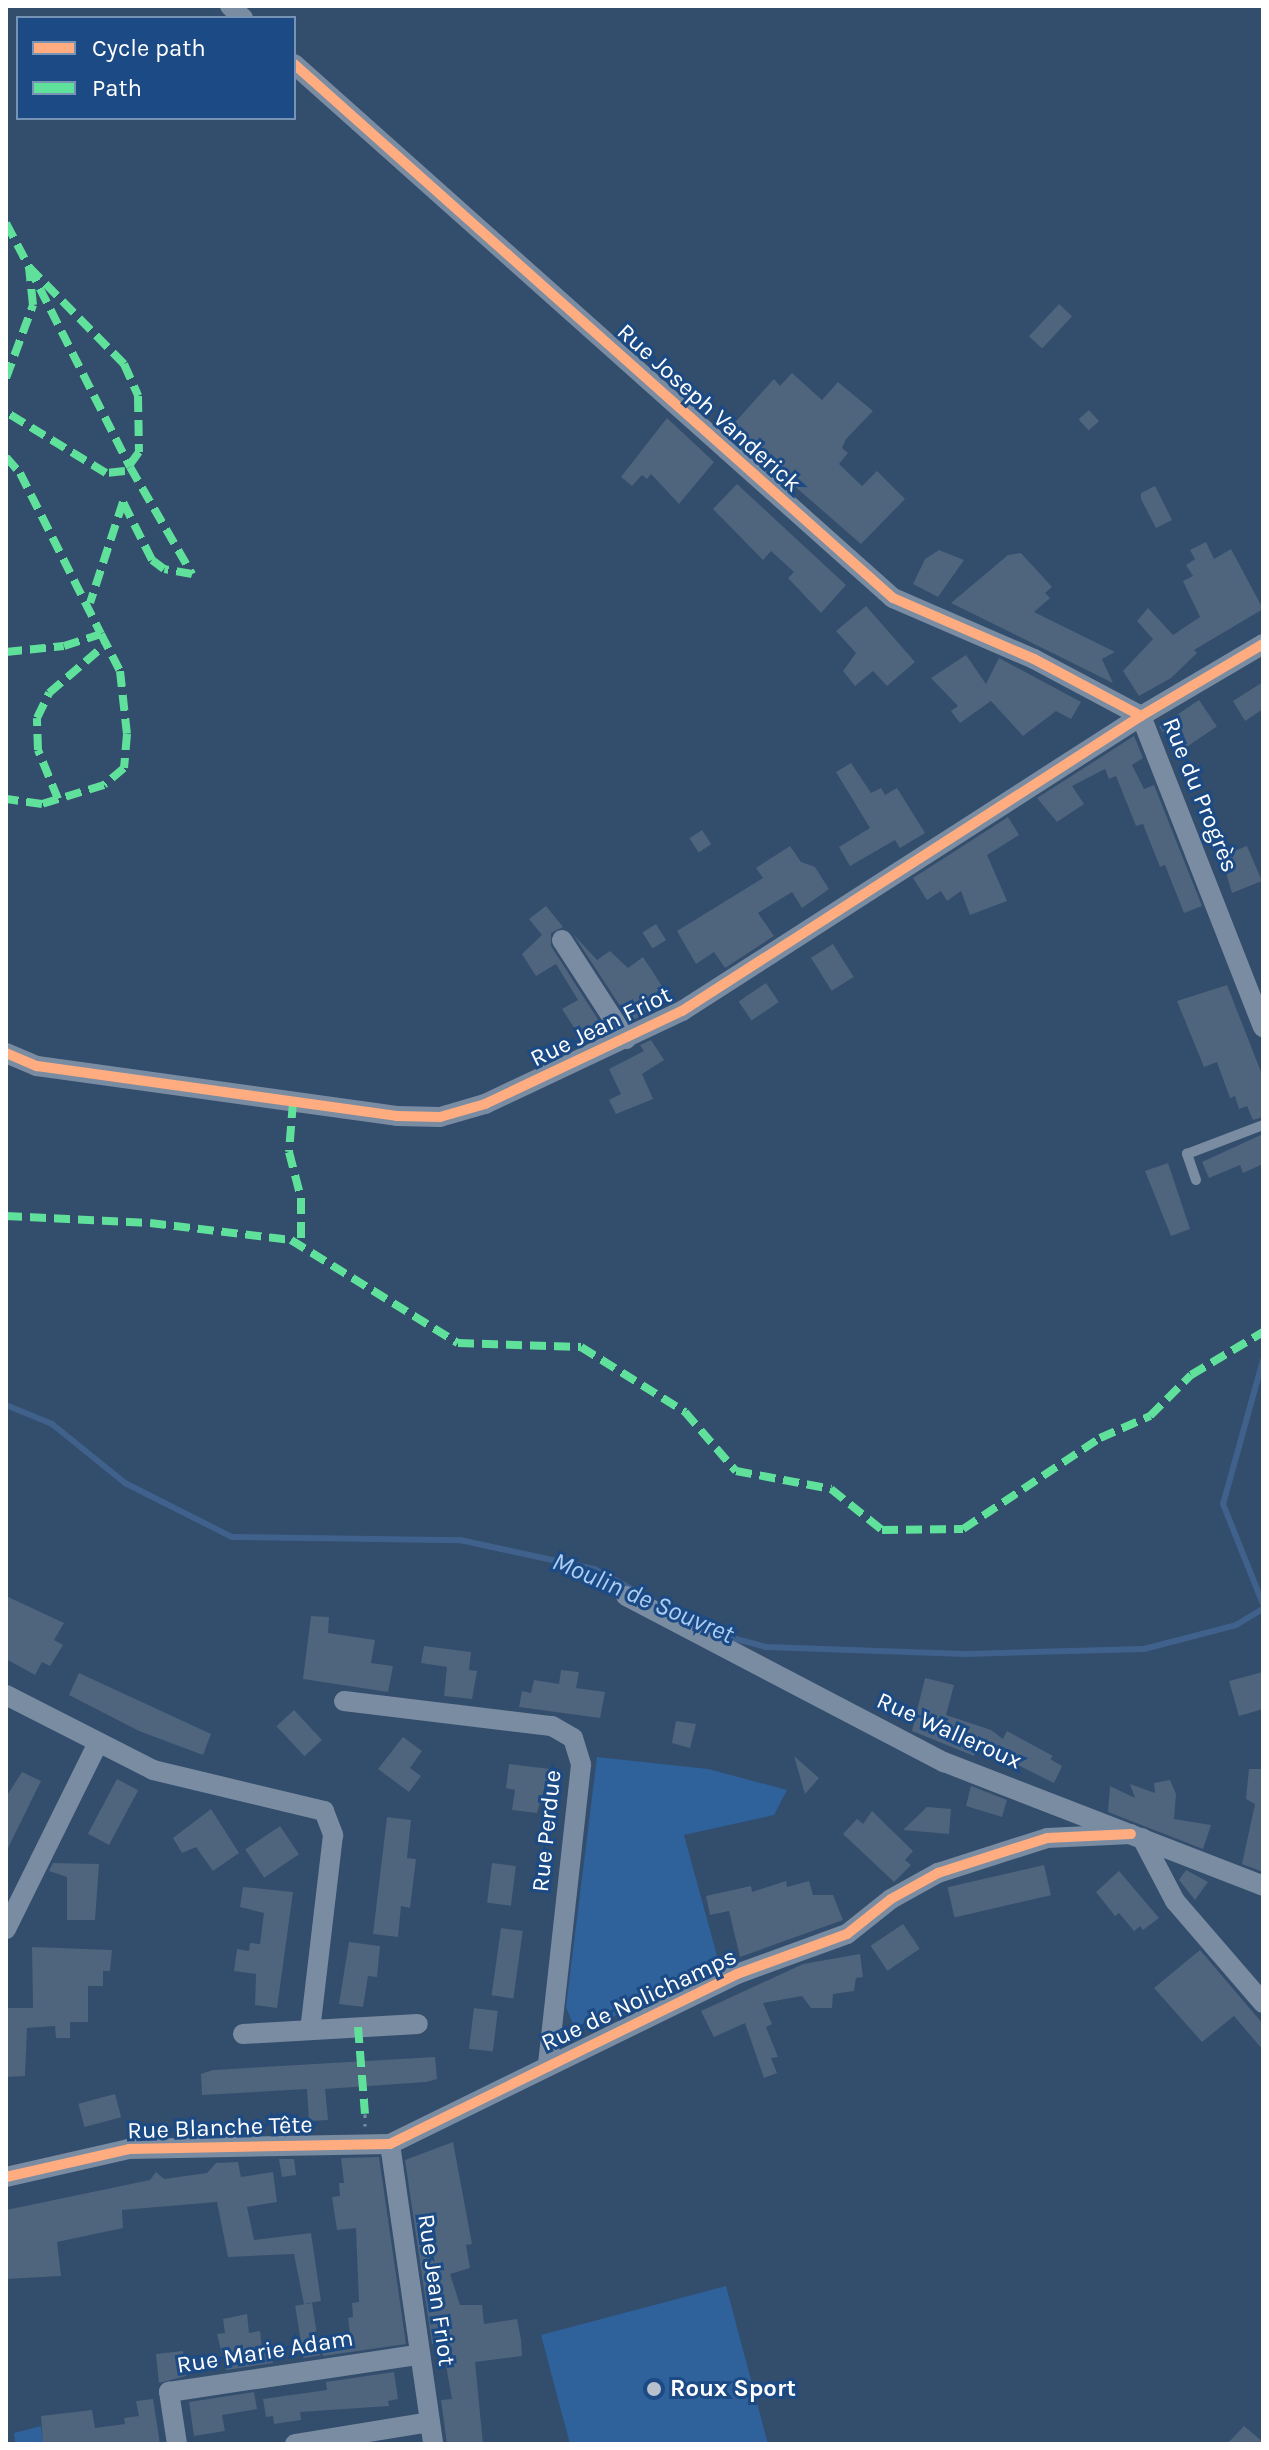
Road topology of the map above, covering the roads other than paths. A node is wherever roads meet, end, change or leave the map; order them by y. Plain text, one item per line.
1 (296, 66) edge
2 (1263, 644) edge
3 (1141, 716) junction
4 (562, 940) dead end
5 (1263, 1027) edge
6 (626, 1039) junction
7 (6, 1053) edge
8 (1263, 1125) edge
9 (1196, 1180) dead end
10 (626, 1596) dead end
11 (6, 1695) edge
12 (344, 1701) dead end
13 (97, 1745) junction
14 (1136, 1836) junction
15 (1263, 1886) edge
16 (6, 1929) edge
17 (1263, 2003) edge
18 (418, 2024) dead end
19 (310, 2030) junction
20 (243, 2034) dead end
21 (548, 2066) junction
22 (390, 2144) junction
23 (6, 2177) edge
24 (418, 2355) junction
25 (429, 2422) junction
26 (177, 2444) edge
27 (295, 2444) edge
28 (433, 2444) edge

1 - 3 street, Rue Joseph Vanderick
2 - 3 street, Rue Jean Friot
3 - 5 street, Rue du Progrès
3 - 6 street, Rue Jean Friot
4 - 6 street, Rue Jean Friot
6 - 7 street, Rue Jean Friot
8 - 9 lane
10 - 14 street, Rue Walleroux
11 - 13 street
12 - 21 street, Rue Perdue
13 - 16 street
13 - 19 street
14 - 15 street, Rue Walleroux
14 - 17 street
14 - 21 street, Rue de Nolichamps
18 - 19 street
19 - 20 street
21 - 22 street, Rue de Nolichamps
22 - 23 street, Rue Blanche Tête
22 - 24 street, Rue Jean Friot
24 - 25 street, Rue Jean Friot
24 - 26 street, Rue Marie Adam
25 - 27 street
25 - 28 street, Rue Jean Friot

